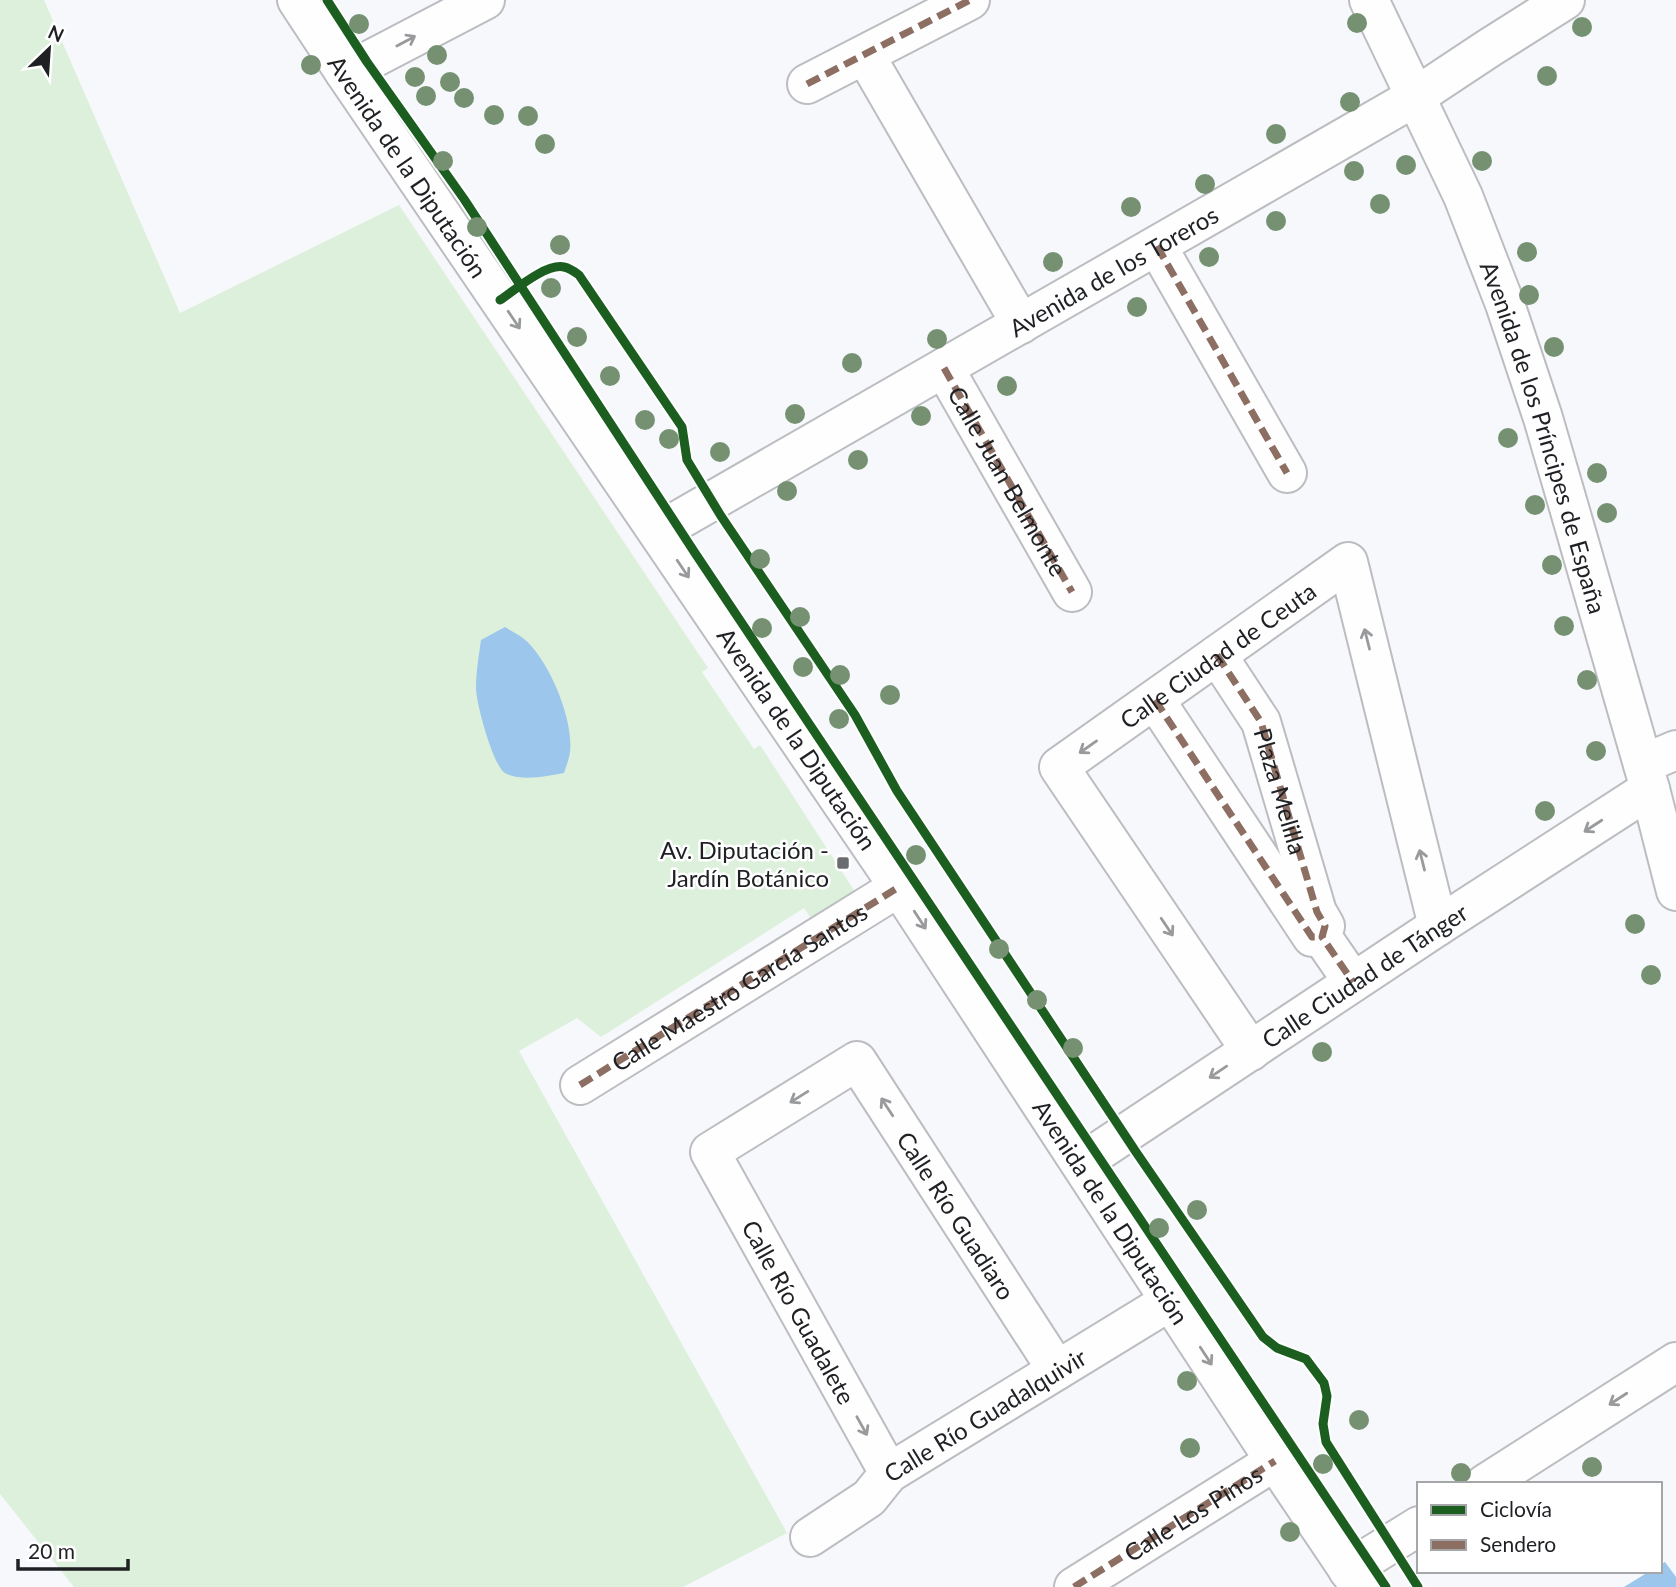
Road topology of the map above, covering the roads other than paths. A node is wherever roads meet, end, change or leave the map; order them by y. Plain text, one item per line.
1 (298, 0) edge
2 (485, 0) edge
3 (970, 0) edge
4 (1369, 0) edge
5 (1565, 0) edge
6 (865, 55) junction
7 (345, 73) junction
8 (807, 84) dead end
9 (1415, 97) junction
10 (1157, 246) junction
11 (1021, 324) junction
12 (944, 368) junction
13 (1287, 473) dead end
14 (658, 532) junction
15 (1072, 592) dead end
16 (1217, 655) junction
17 (1155, 700) junction
18 (1656, 768) edge
19 (899, 887) junction
20 (1676, 891) edge
21 (1438, 926) junction
22 (1322, 937) junction
23 (1353, 982) junction
24 (1251, 1051) junction
25 (580, 1085) dead end
26 (710, 1152) joint
27 (1081, 1163) junction
28 (1170, 1301) junction
29 (1676, 1362) edge
30 (1057, 1370) junction
31 (1275, 1461) junction
32 (888, 1473) junction
33 (1488, 1482) edge
34 (1417, 1528) edge
35 (810, 1537) dead end
36 (1354, 1579) edge
37 (1074, 1587) edge

1 - 7 street, Avenida de la Diputación
7 -> 2 street
3 - 6 street
4 - 9 street, Avenida de los Príncipes de España
5 - 9 street, Avenida de los Toreros
6 - 8 street
6 - 11 street
7 -> 14 street, Avenida de la Diputación
9 - 10 street, Avenida de los Toreros
9 - 18 street, Avenida de los Príncipes de España
10 - 11 street, Avenida de los Toreros
10 - 13 street
11 - 12 street, Avenida de los Toreros
12 - 14 street, Avenida de los Toreros
12 - 15 street, Calle Juan Belmonte
14 -> 19 street, Avenida de la Diputación
16 - 17 street, Calle Ciudad de Ceuta
21 -> 16 street, Calle Ciudad de Ceuta
16 - 22 street, Plaza Melilla
17 - 22 street, Plaza Melilla
17 -> 24 street, Calle Ciudad de Ceuta
18 - 20 street, Avenida de los Príncipes de España
18 -> 21 street, Calle Ciudad de Tánger
19 - 25 street, Calle Maestro García Santos
19 -> 27 street, Avenida de la Diputación
21 - 23 street, Calle Ciudad de Tánger
22 - 23 street, Plaza Melilla
23 - 24 street, Calle Ciudad de Tánger
24 -> 27 street, Calle Ciudad de Tánger
30 -> 26 street, Calle Río Guadiaro
26 -> 32 street, Calle Río Guadalete
27 - 28 street, Avenida de la Diputación
28 - 30 street, Calle Río Guadalquivir
28 -> 31 street, Avenida de la Diputación
29 -> 33 street
30 - 32 street, Calle Río Guadalquivir
31 - 36 street, Avenida de la Diputación
31 - 37 street, Calle Los Pinos
32 - 35 street, Calle Río Guadalquivir
34 - 36 street

